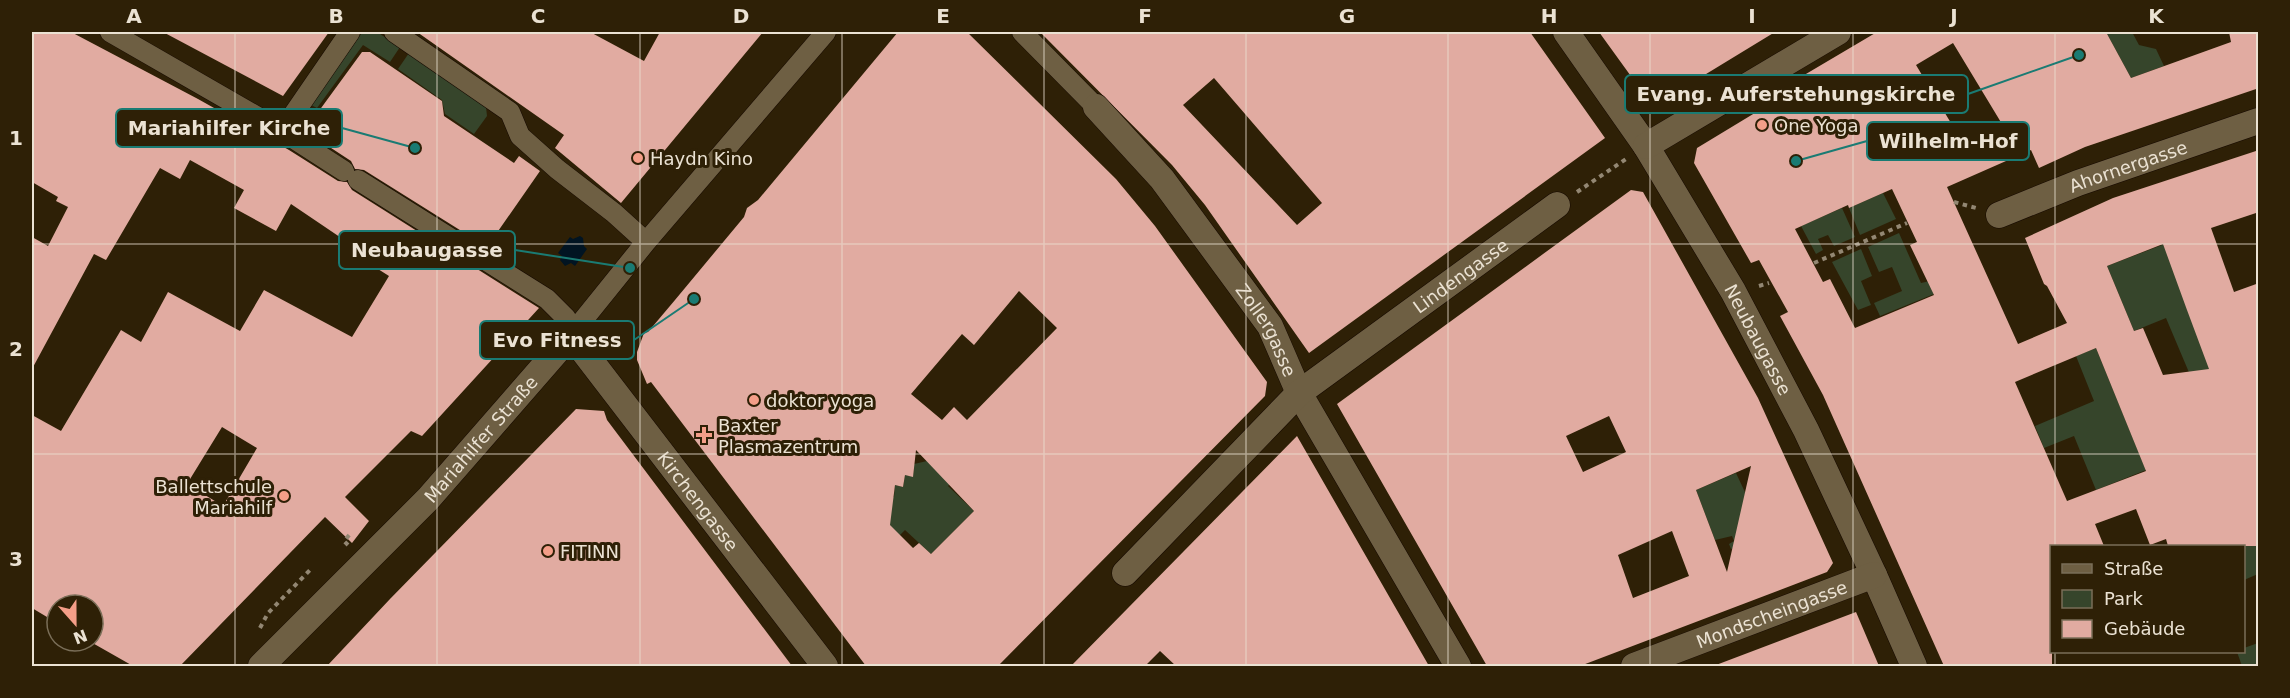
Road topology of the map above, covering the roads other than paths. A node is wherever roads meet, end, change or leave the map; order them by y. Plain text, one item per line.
1 (110, 32) edge
2 (350, 32) edge
3 (394, 32) edge
4 (826, 32) edge
5 (1022, 32) edge
6 (1566, 32) edge
7 (1838, 32) edge
8 (1096, 107) joint
9 (2259, 121) edge
10 (282, 131) junction
11 (1646, 146) junction
12 (1557, 205) road end
13 (1999, 215) dead end
14 (646, 242) junction
15 (571, 335) junction
16 (1299, 393) junction
17 (1125, 573) dead end
18 (1874, 575) junction
19 (261, 666) edge
20 (825, 666) edge
21 (1458, 666) edge
22 (1634, 666) edge
23 (1914, 666) edge

1 - 10 street
2 - 10 street
3 - 14 street
4 - 14 street, Mariahilfer Straße
5 - 8 street, Zollergasse
6 - 11 street, Neubaugasse
7 - 11 street
8 - 16 street, Zollergasse
9 - 13 street, Ahornergasse
10 - 15 street
11 - 18 street, Neubaugasse
12 - 16 street, Lindengasse
14 - 15 street, Mariahilfer Straße
15 - 19 street, Mariahilfer Straße
15 - 20 street, Kirchengasse
16 - 17 street, Lindengasse
16 - 21 street, Zollergasse
18 - 22 street, Mondscheingasse
18 - 23 street, Neubaugasse

